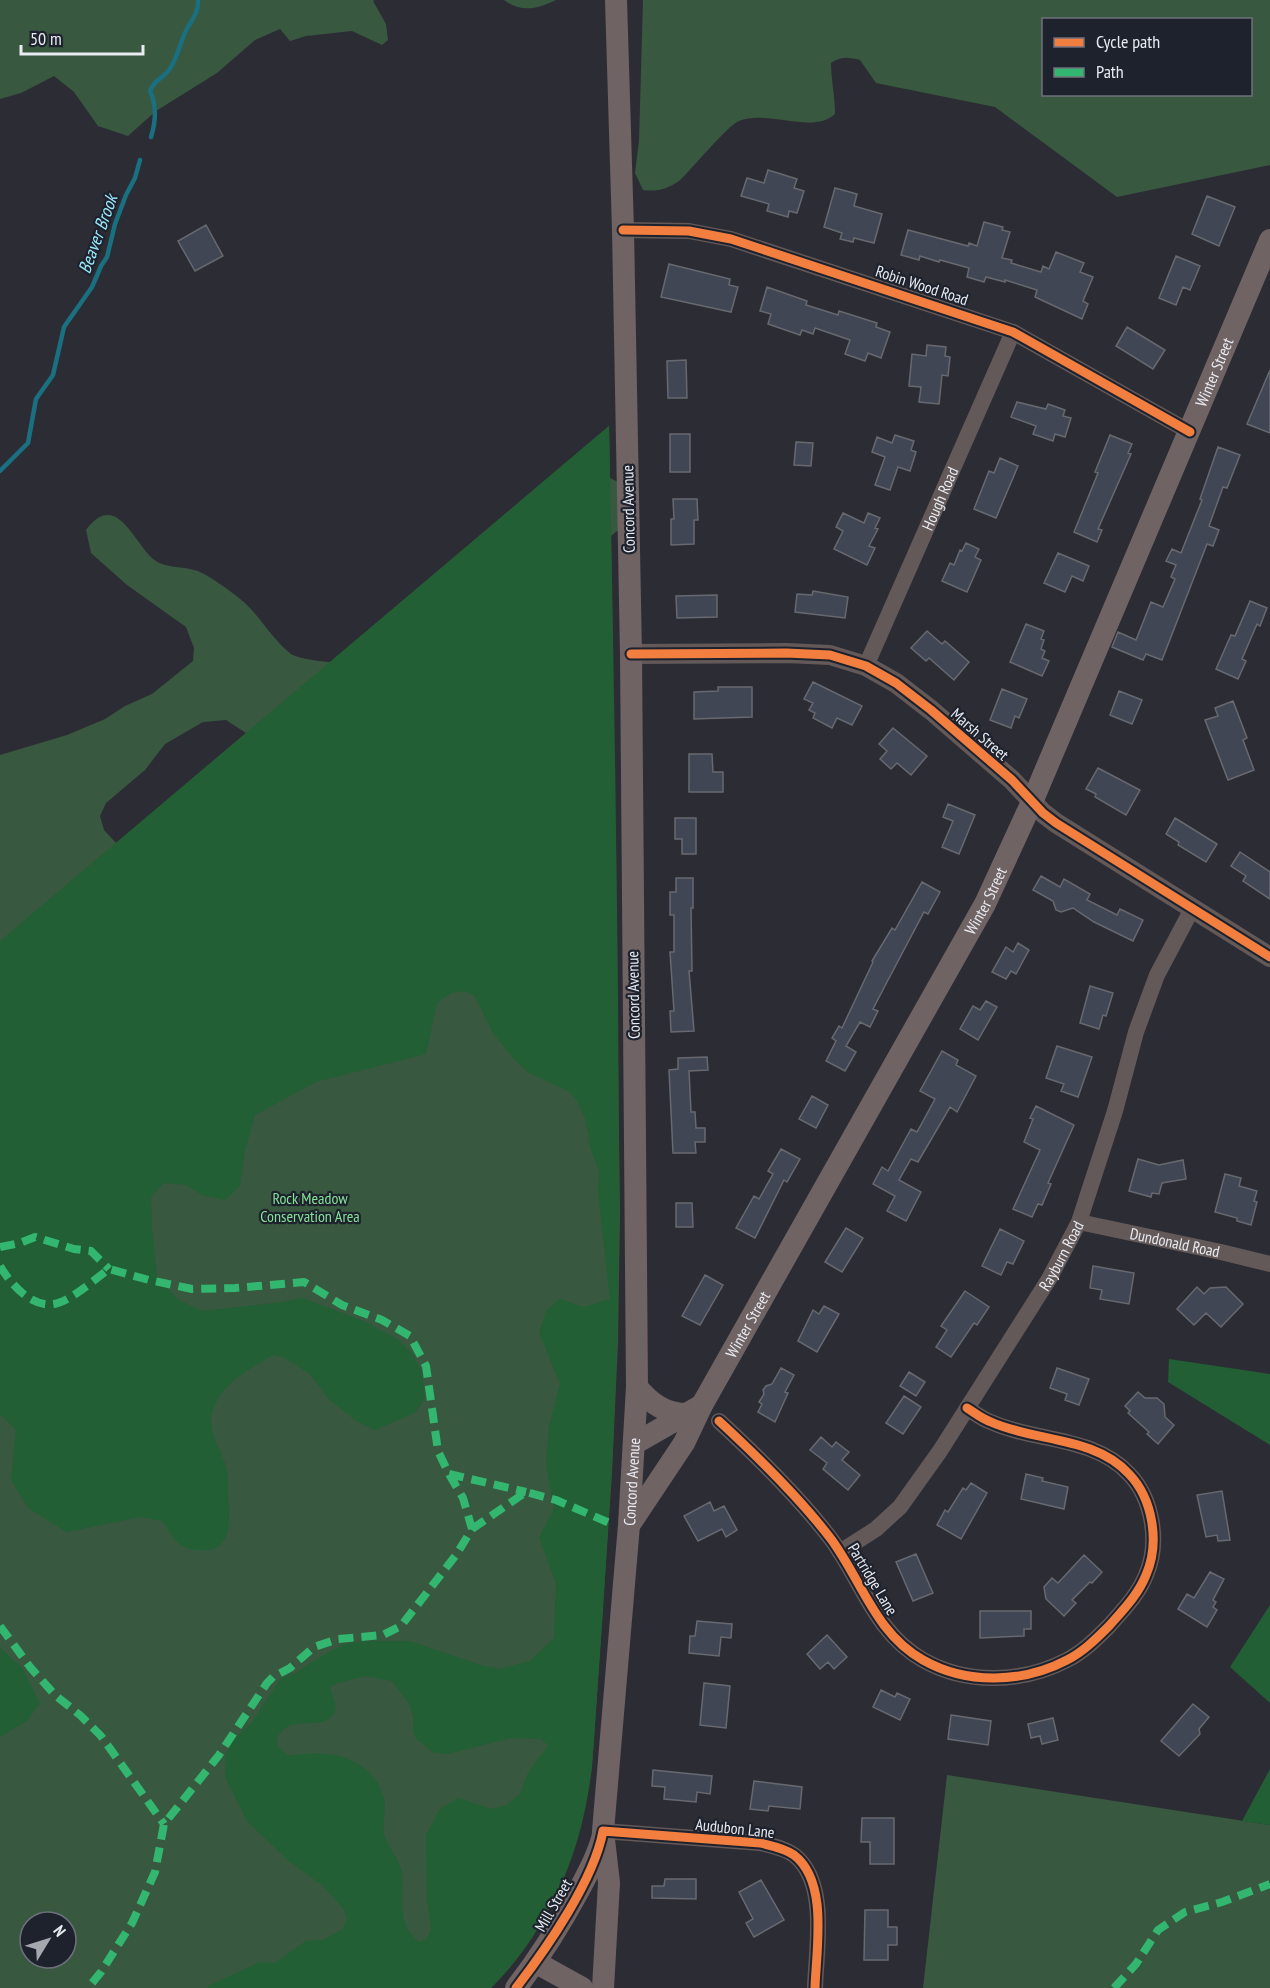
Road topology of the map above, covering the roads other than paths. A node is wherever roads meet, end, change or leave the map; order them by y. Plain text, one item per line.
1 (616, 0) edge
2 (623, 230) junction
3 (1270, 240) edge
4 (1013, 332) junction
5 (1190, 432) junction
6 (631, 654) junction
7 (866, 666) junction
8 (1032, 802) junction
9 (1192, 909) junction
10 (1270, 957) edge
11 (1079, 1222) junction
12 (1270, 1264) edge
13 (637, 1387) junction
14 (967, 1408) junction
15 (694, 1409) junction
16 (719, 1421) dead end
17 (684, 1443) junction
18 (634, 1451) junction
19 (629, 1525) junction
20 (840, 1552) junction
21 (603, 1831) junction
22 (536, 1962) junction
23 (516, 1988) edge
24 (582, 1988) edge
25 (603, 1988) edge
26 (815, 1988) edge

1 - 2 main road, Concord Avenue
2 - 4 street, Robin Wood Road
2 - 6 main road, Concord Avenue
3 - 5 main road, Winter Street
4 - 5 street, Robin Wood Road
4 - 7 street, Hough Road
5 - 8 main road, Winter Street
6 - 7 street, Marsh Street
6 - 13 main road, Concord Avenue
7 - 8 street, Marsh Street
8 - 9 street, Marsh Street
8 - 15 main road, Winter Street
9 - 10 street, Marsh Street
9 - 11 street, Rayburn Road
11 - 12 street, Dundonald Road
11 - 14 street, Rayburn Road
13 - 15 main road
13 - 18 main road, Concord Avenue
14 - 20 street, Rayburn Road
14 - 20 street, Partridge Lane
15 - 17 main road, Winter Street
15 - 18 main road
16 - 20 street, Partridge Lane
17 - 18 main road
17 - 19 main road, Winter Street
18 - 19 main road, Concord Avenue
19 - 21 main road, Concord Avenue
21 - 22 main road, Mill Street
21 - 25 main road, Concord Avenue
21 - 26 street, Audubon Lane
22 - 23 main road, Mill Street
22 - 24 main road

